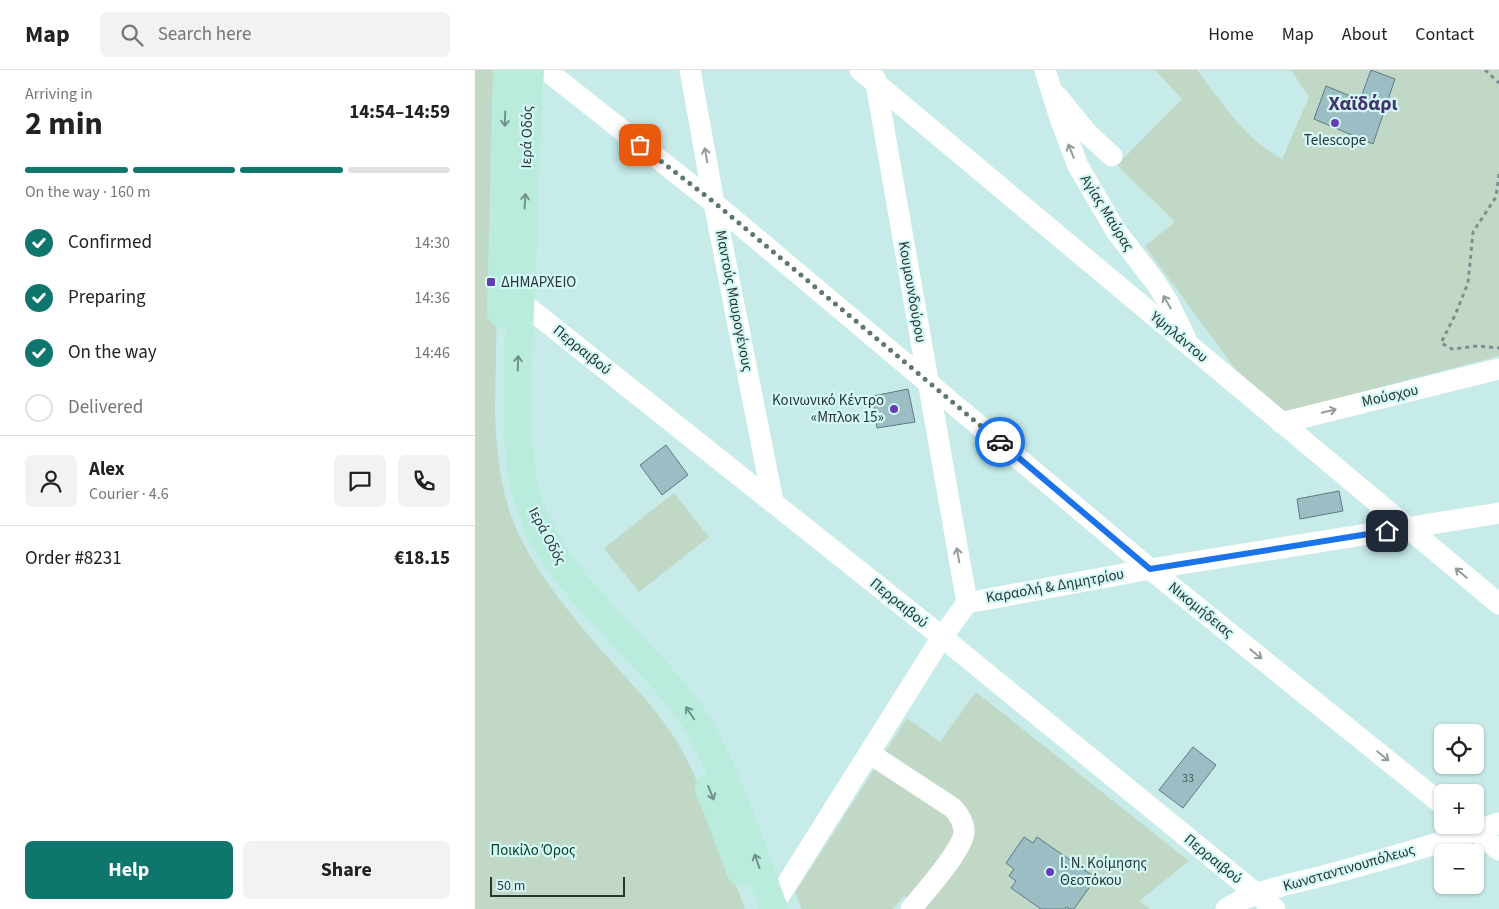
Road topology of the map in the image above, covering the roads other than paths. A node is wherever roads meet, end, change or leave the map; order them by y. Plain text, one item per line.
1 (507, 70) edge
2 (530, 70) edge
3 (546, 70) edge
4 (690, 70) edge
5 (870, 74) edge
6 (1047, 79) edge
7 (1113, 156) dead end
8 (715, 203) junction
9 (520, 301) junction
10 (1189, 346) junction
11 (1499, 369) edge
12 (927, 382) junction
13 (1281, 422) junction
14 (773, 502) junction
15 (1499, 513) edge
16 (1407, 528) junction
17 (1150, 569) junction
18 (967, 603) junction
19 (1499, 604) edge
20 (942, 637) junction
21 (869, 754) junction
22 (1434, 798) edge
23 (1499, 824) edge
24 (1484, 826) edge
25 (1454, 834) edge
26 (1479, 834) edge
27 (1499, 850) edge
28 (1256, 894) junction
29 (767, 908) edge
30 (911, 909) edge
31 (1226, 909) edge
32 (1275, 909) edge

1 -> 29 main road, Ιερά Οδός
9 -> 2 main road, Ιερά Οδός
3 - 8 street, Νικομήδειας
8 -> 4 street, Μαντούς Μαυρογένους
5 - 10 street, Υψηλάντου
5 - 12 street, Κουμουνδούρου
6 - 7 street
10 -> 6 street, Αγίας Μαύρας
8 - 12 street, Νικομήδειας
8 - 14 street, Μαντούς Μαυρογένους
9 - 14 street, Περραιβού
29 -> 9 main road, Ιερά Οδός
10 - 13 street, Υψηλάντου
13 -> 11 street, Μούσχου
12 - 17 street, Νικομήδειας
18 -> 12 street, Κουμουνδούρου
13 - 16 street, Υψηλάντου
14 - 20 street, Περραιβού
15 - 16 street, Καραολή & Δημητρίου
16 - 17 street, Καραολή & Δημητρίου
19 -> 16 street, Υψηλάντου
17 - 18 street, Καραολή & Δημητρίου
17 -> 22 street, Νικομήδειας
18 - 20 street, Καραολή & Δημητρίου
20 - 21 street, Καραολή & Δημητρίου
20 - 28 street, Περραιβού
21 - 29 street, Καραολή & Δημητρίου
21 - 30 street
23 - 24 street, Κωνσταντινουπόλεως
25 - 28 street, Κωνσταντινουπόλεως
26 - 27 street
28 - 31 street, Κωνσταντινουπόλεως
28 - 32 street, Περραιβού

